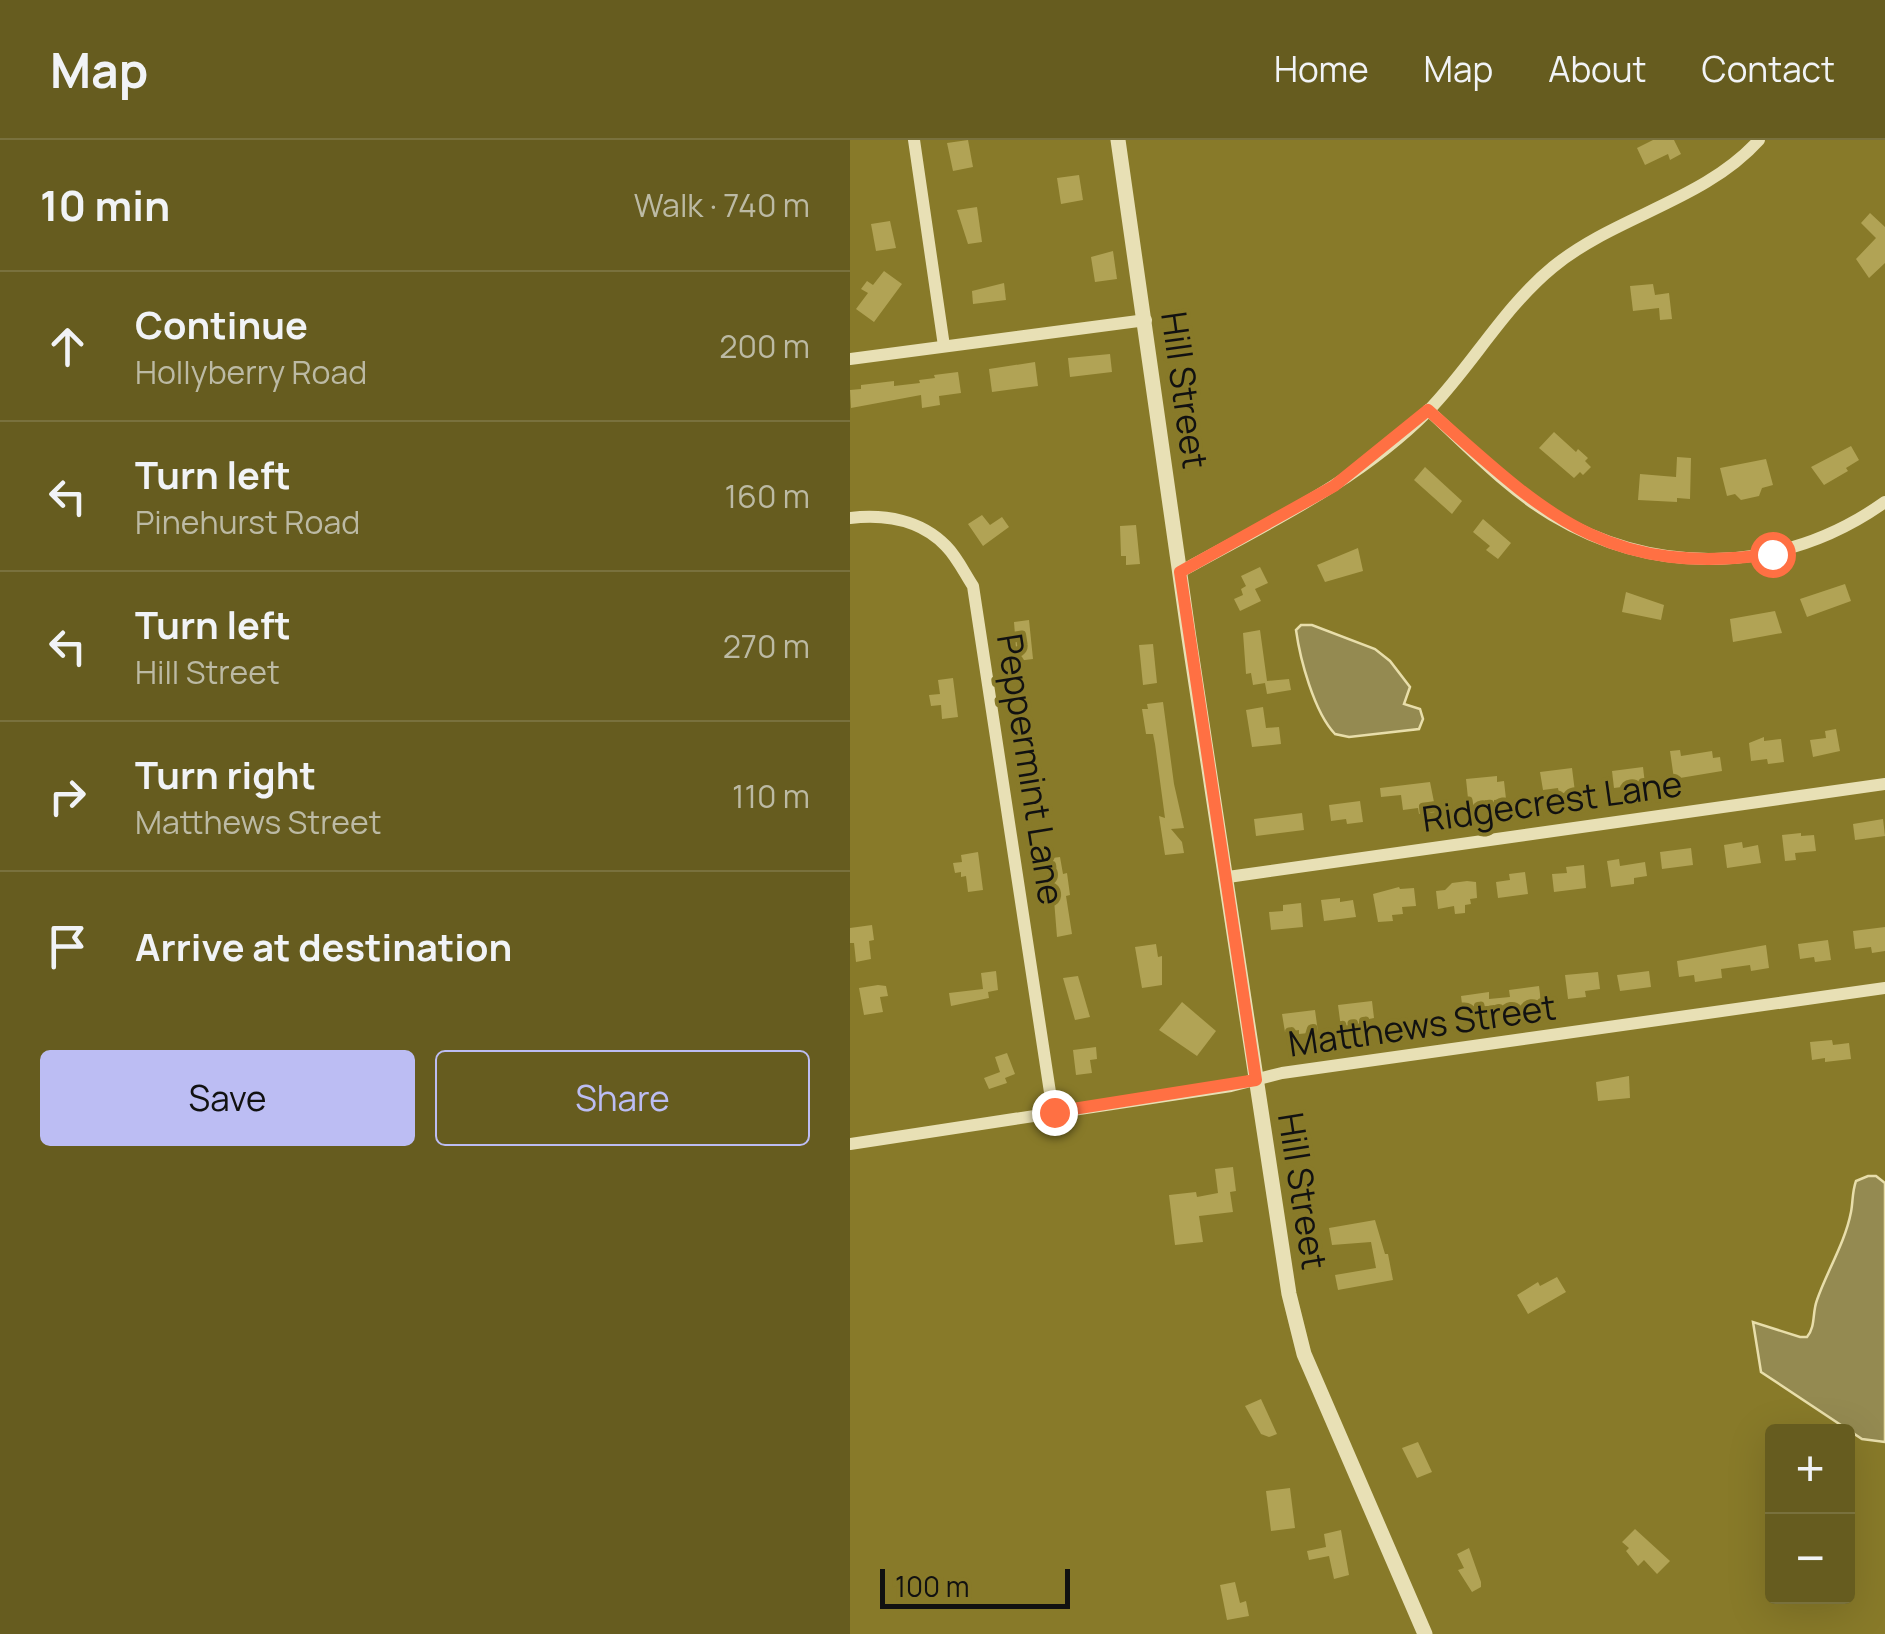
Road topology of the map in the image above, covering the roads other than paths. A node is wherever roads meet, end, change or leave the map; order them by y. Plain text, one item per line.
1 (914, 140) edge
2 (1118, 140) edge
3 (1758, 140) edge
4 (1146, 320) junction
5 (944, 346) junction
6 (850, 359) edge
7 (1428, 410) junction
8 (1885, 502) edge
9 (850, 518) edge
10 (1180, 572) junction
11 (1885, 784) edge
12 (1228, 877) junction
13 (1885, 988) edge
14 (1256, 1080) junction
15 (1054, 1112) junction
16 (850, 1144) edge
17 (1425, 1634) edge

1 - 5 street
2 - 4 street, Hill Street
3 - 7 street
4 - 5 street
4 - 10 street, Hill Street
5 - 6 street
7 - 8 street
7 - 10 street
9 - 15 street, Peppermint Lane
10 - 12 street, Hill Street
11 - 12 street, Ridgecrest Lane
12 - 14 street, Hill Street
13 - 14 street, Matthews Street
14 - 15 street, Matthews Street
14 - 17 street, Hill Street
15 - 16 street, Matthews Street

